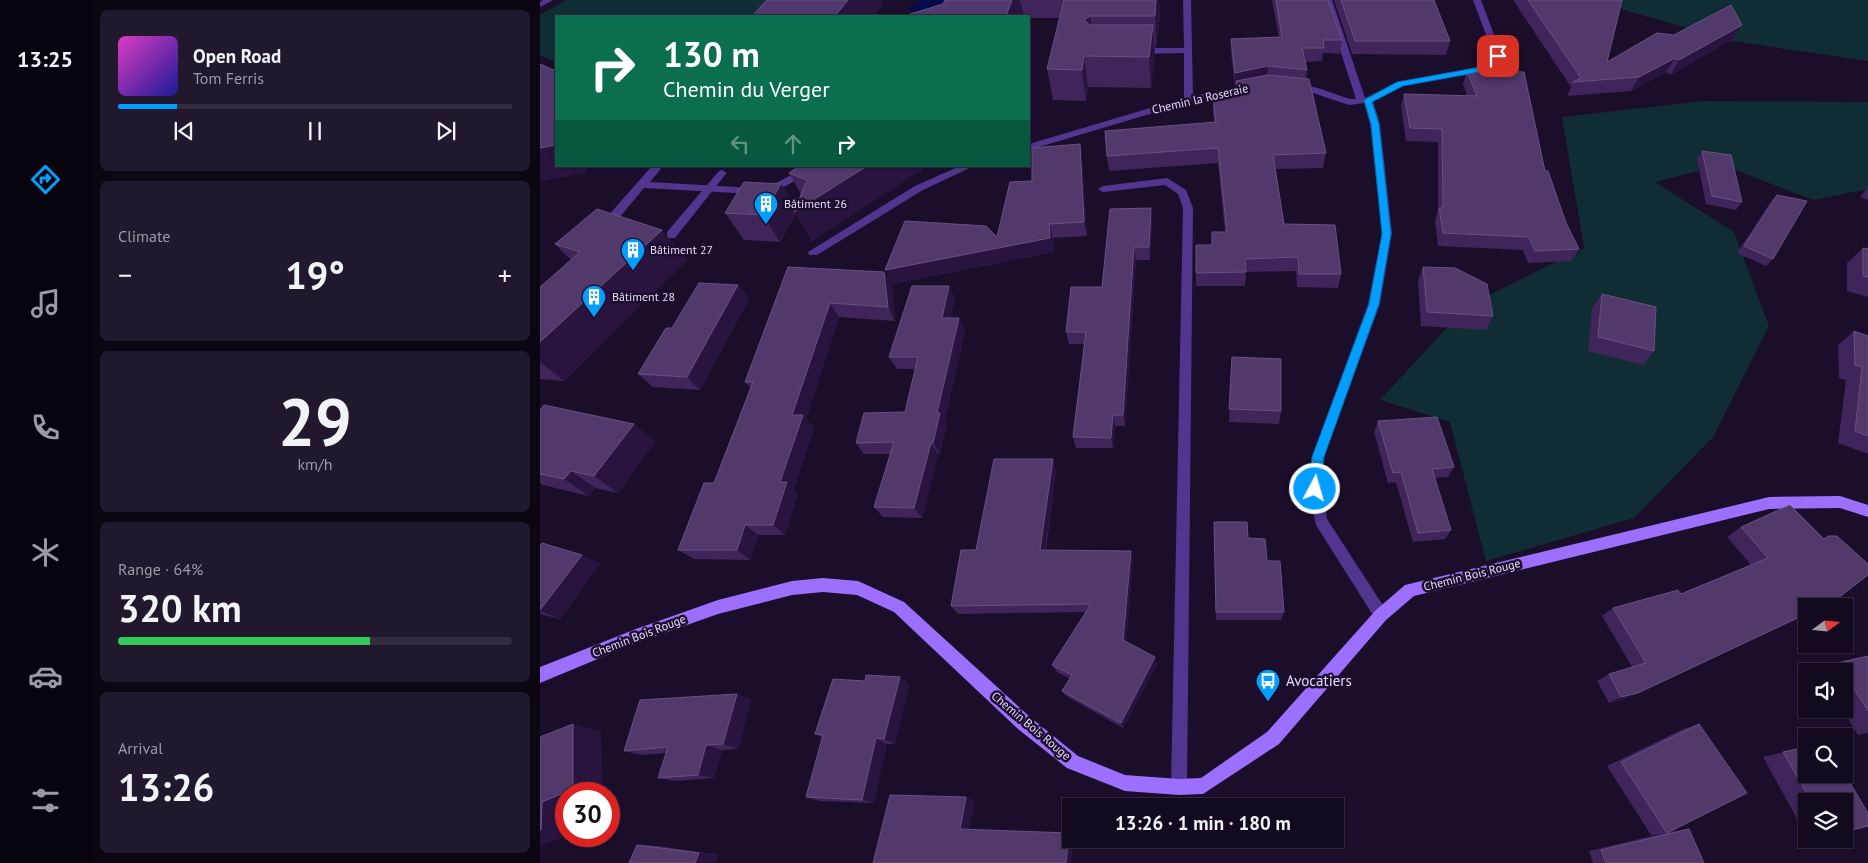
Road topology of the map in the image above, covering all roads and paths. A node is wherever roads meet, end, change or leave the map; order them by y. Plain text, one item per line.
1 (549, 0) edge
2 (1187, 0) edge
3 (1328, 0) edge
4 (1477, 0) edge
5 (540, 5) edge
6 (1188, 50) junction
7 (1132, 51) edge
8 (1267, 86) edge
9 (1285, 87) edge
10 (1189, 100) junction
11 (1365, 100) junction
12 (1030, 146) edge
13 (657, 167) edge
14 (816, 167) edge
15 (967, 167) edge
16 (722, 172) dead end
17 (642, 185) junction
18 (709, 189) junction
19 (1103, 189) dead end
20 (671, 235) dead end
21 (597, 236) edge
22 (813, 252) dead end
23 (1868, 510) edge
24 (1381, 615) junction
25 (540, 675) edge
26 (1179, 787) junction

1 - 5 street
2 - 6 street
3 - 11 street
4 - 11 street
6 - 7 street
6 - 10 street
8 - 10 street, Chemin la Roseraie
9 - 11 street
10 - 12 street, Chemin la Roseraie
11 - 24 street
13 - 17 street
14 - 18 street
15 - 22 street
16 - 18 street
17 - 18 street
17 - 21 street
18 - 20 street
19 - 26 street
23 - 24 street, Chemin Bois Rouge
24 - 26 street, Chemin Bois Rouge
25 - 26 street, Chemin Bois Rouge

